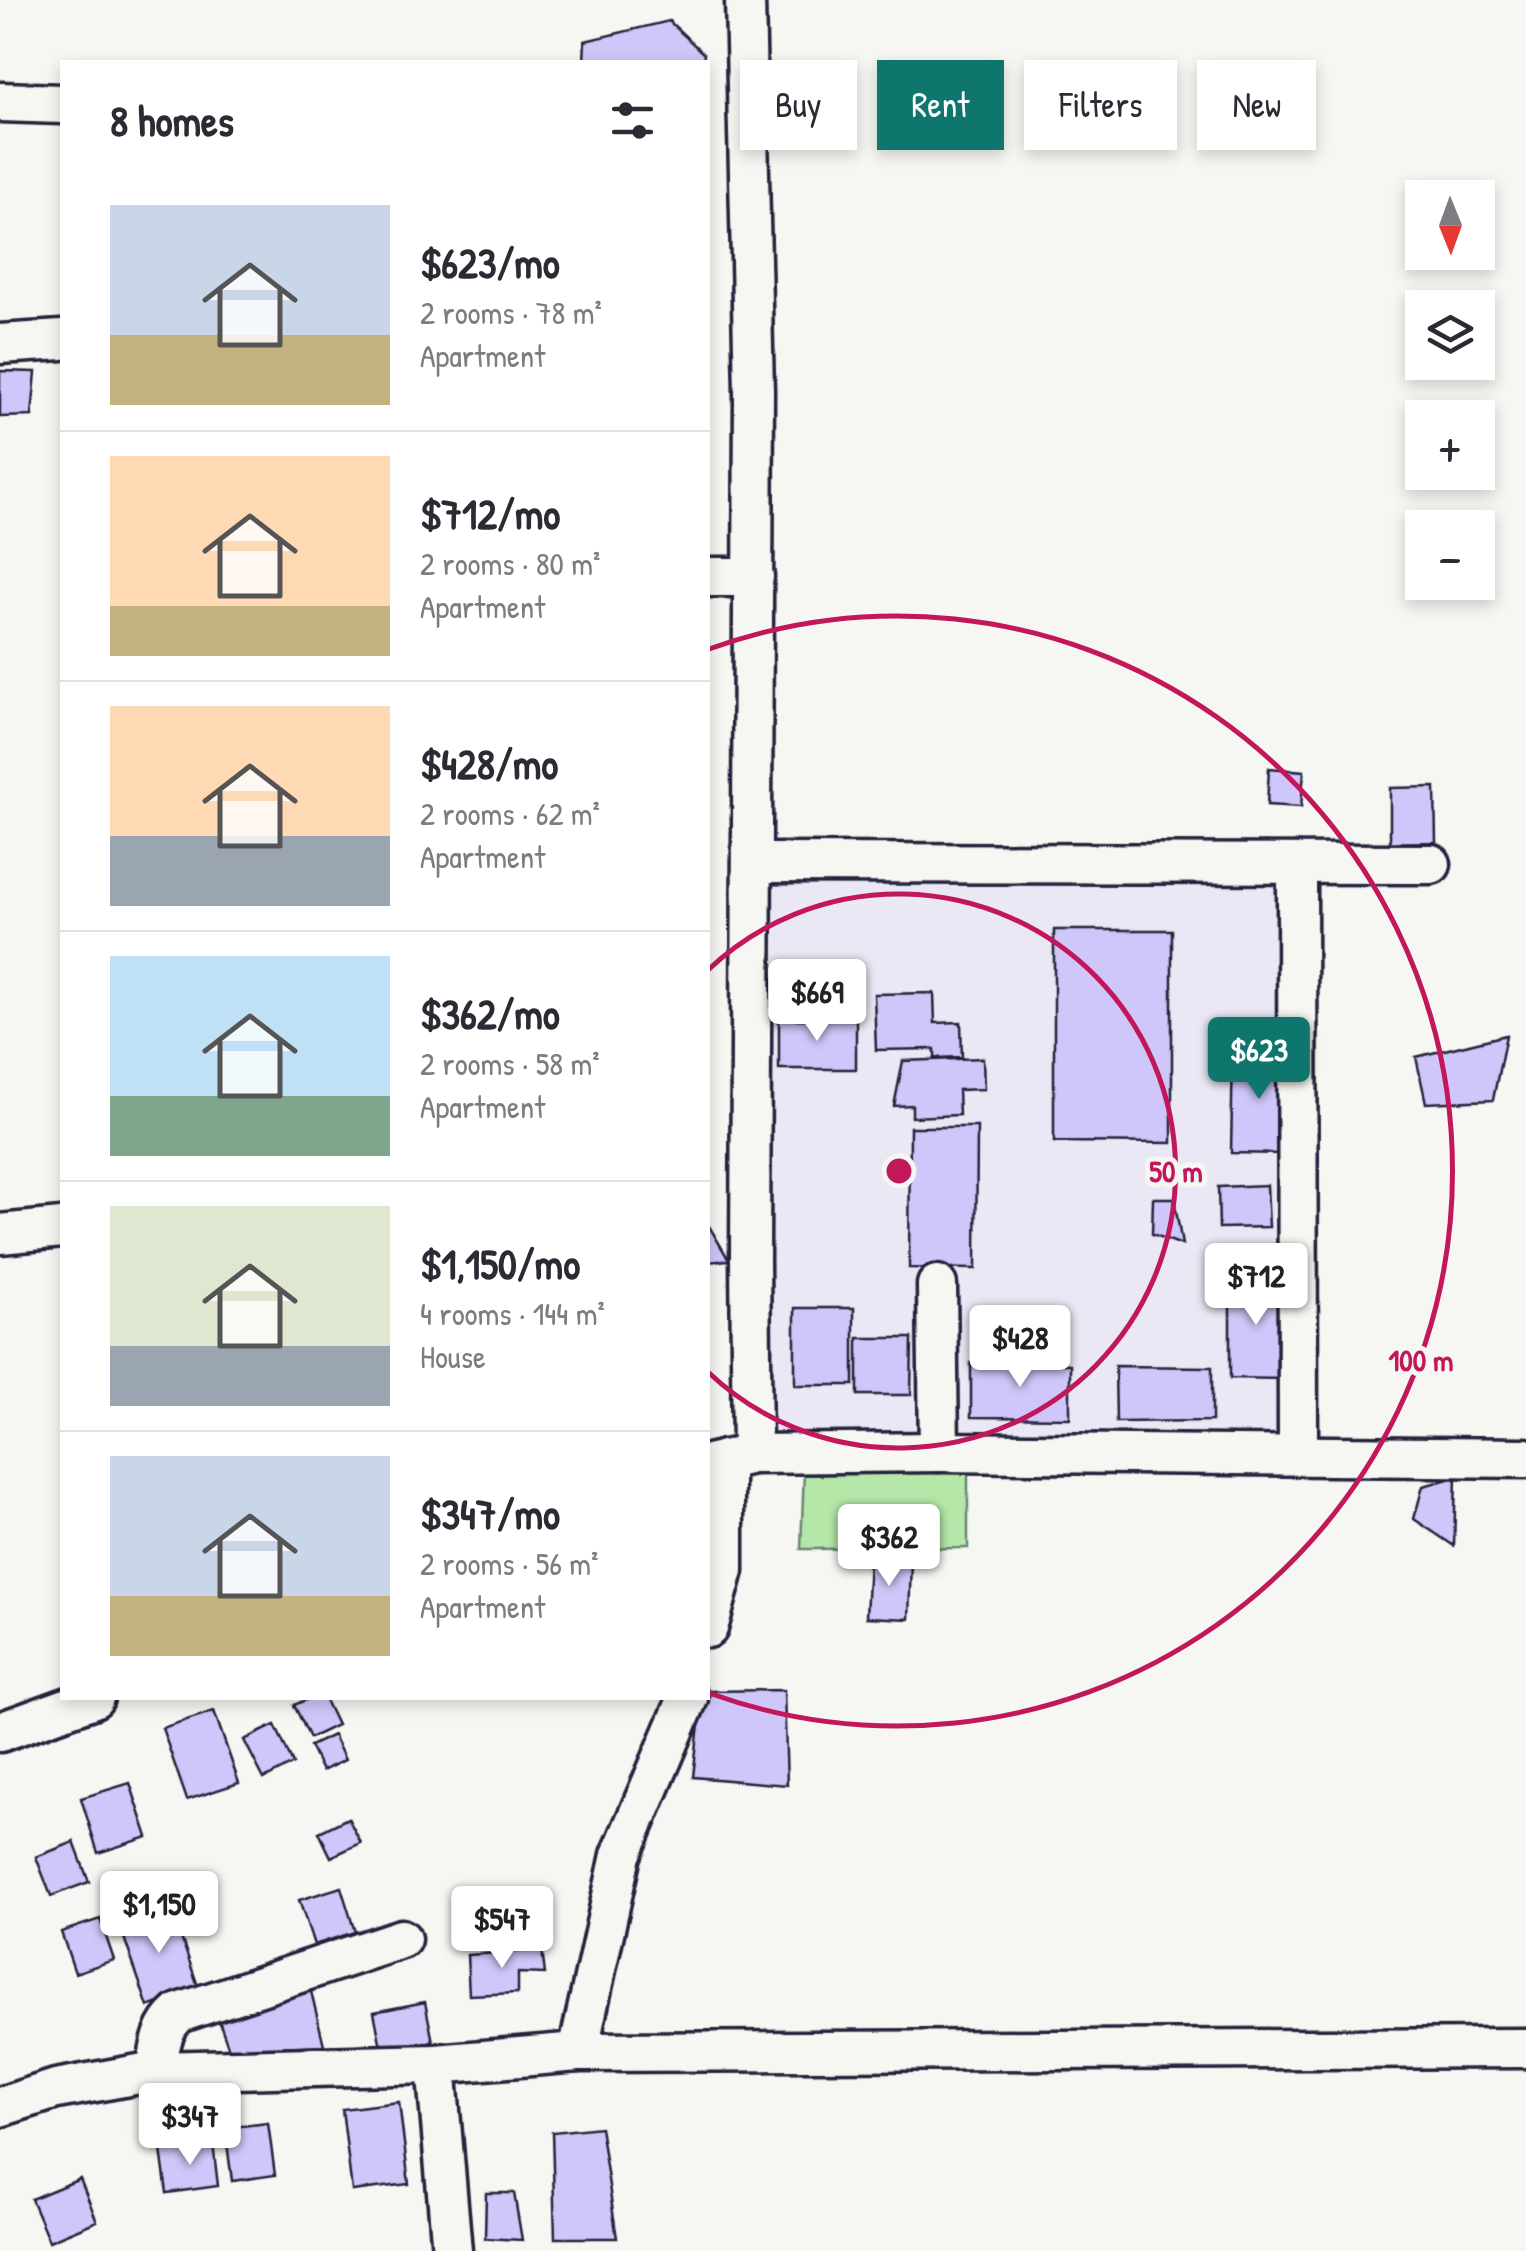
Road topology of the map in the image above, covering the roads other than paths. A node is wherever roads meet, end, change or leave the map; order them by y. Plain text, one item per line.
1 (746, 0) edge
2 (0, 102) edge
3 (60, 104) edge
4 (60, 340) edge
5 (0, 344) edge
6 (710, 577) edge
7 (754, 577) junction
8 (753, 862) junction
9 (1298, 864) junction
10 (1431, 864) dead end
11 (60, 1228) edge
12 (0, 1234) edge
13 (937, 1286) dead end
14 (938, 1452) junction
15 (1298, 1455) junction
16 (1526, 1458) edge
17 (728, 1460) edge
18 (710, 1621) edge
19 (88, 1700) edge
20 (687, 1700) edge
21 (0, 1732) edge
22 (401, 1939) dead end
23 (1526, 2048) edge
24 (578, 2052) junction
25 (436, 2064) junction
26 (156, 2071) junction
27 (0, 2107) edge
28 (452, 2251) edge

1 - 7 street
2 - 3 street
4 - 5 street
6 - 7 street
7 - 8 street
8 - 9 street
8 - 17 street
9 - 10 street
9 - 15 street
11 - 12 street
13 - 14 street
14 - 15 street
14 - 17 street
15 - 16 street
17 - 18 street
19 - 21 street
20 - 24 street
22 - 26 street
23 - 24 street
24 - 25 street
25 - 26 street
25 - 28 street
26 - 27 street

